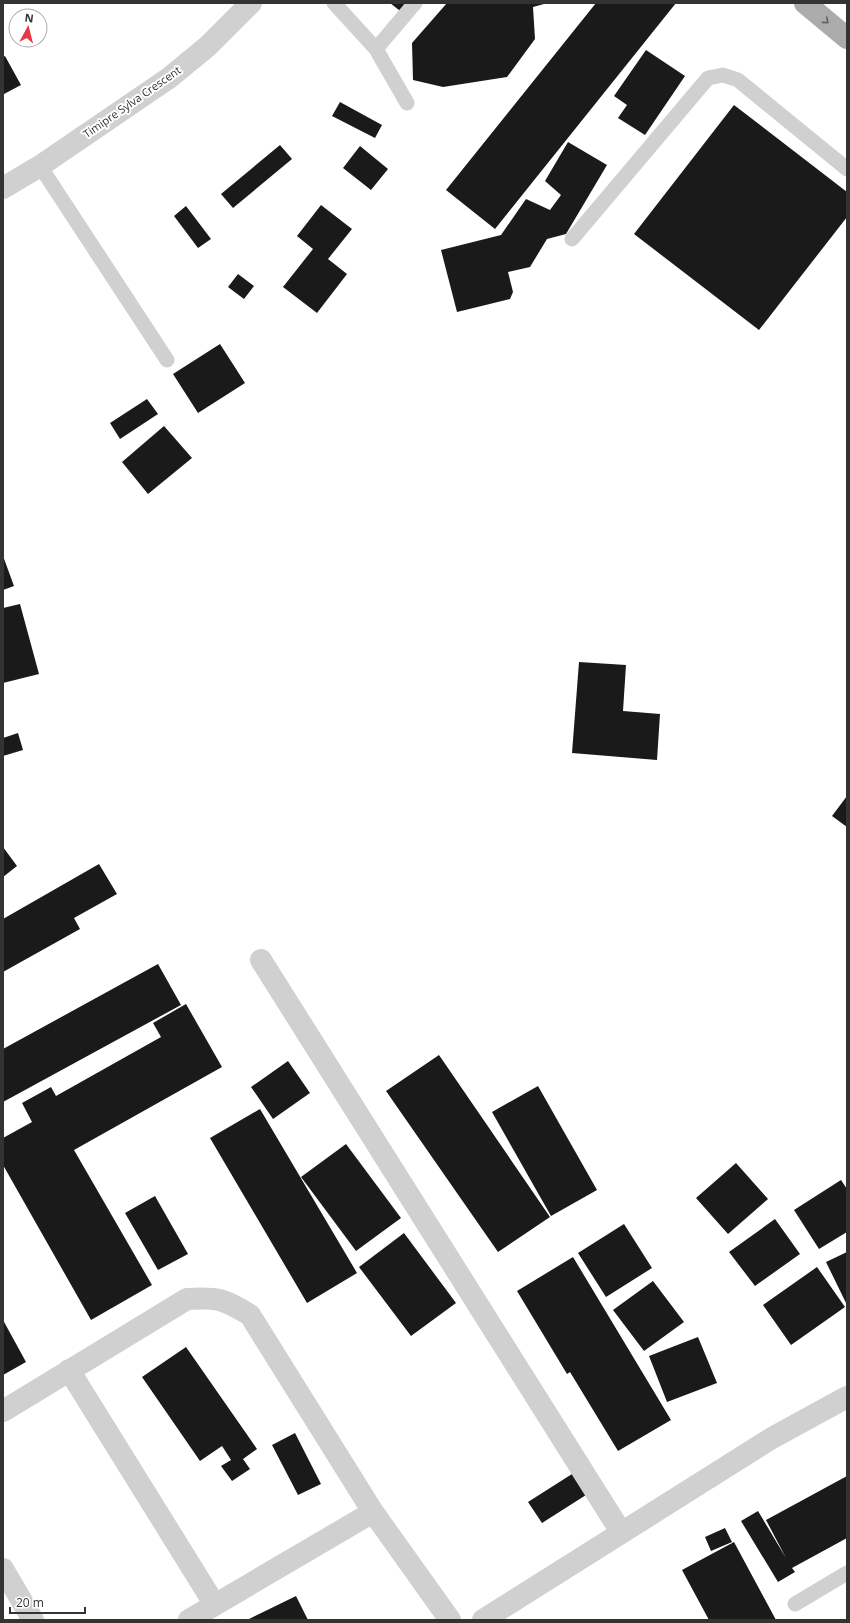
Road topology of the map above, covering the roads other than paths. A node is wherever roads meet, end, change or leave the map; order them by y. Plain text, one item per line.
1 (251, 3) edge
2 (334, 3) edge
3 (415, 3) edge
4 (805, 3) edge
5 (847, 38) edge
6 (376, 49) junction
7 (407, 103) dead end
8 (40, 166) junction
9 (847, 169) edge
10 (3, 188) edge
11 (572, 239) dead end
12 (167, 360) dead end
13 (261, 960) dead end
14 (69, 1370) junction
15 (847, 1397) edge
16 (3, 1411) edge
17 (373, 1512) junction
18 (621, 1532) junction
19 (3, 1569) edge
20 (847, 1573) edge
21 (795, 1604) dead end
22 (215, 1605) junction
23 (33, 1620) edge
24 (189, 1620) edge
25 (450, 1620) edge
26 (483, 1620) edge

1 - 8 street, Timipre Sylva Crescent
2 - 6 lane
3 - 6 lane
4 -> 5 main road
6 - 7 lane
8 - 10 street, Timipre Sylva Crescent
8 - 12 lane
9 - 11 lane
13 - 18 street
14 - 16 street
14 - 17 street
14 - 22 street
15 - 18 street
17 - 22 street
17 - 25 street
18 - 26 street
19 - 23 street
20 - 21 lane
22 - 24 street

